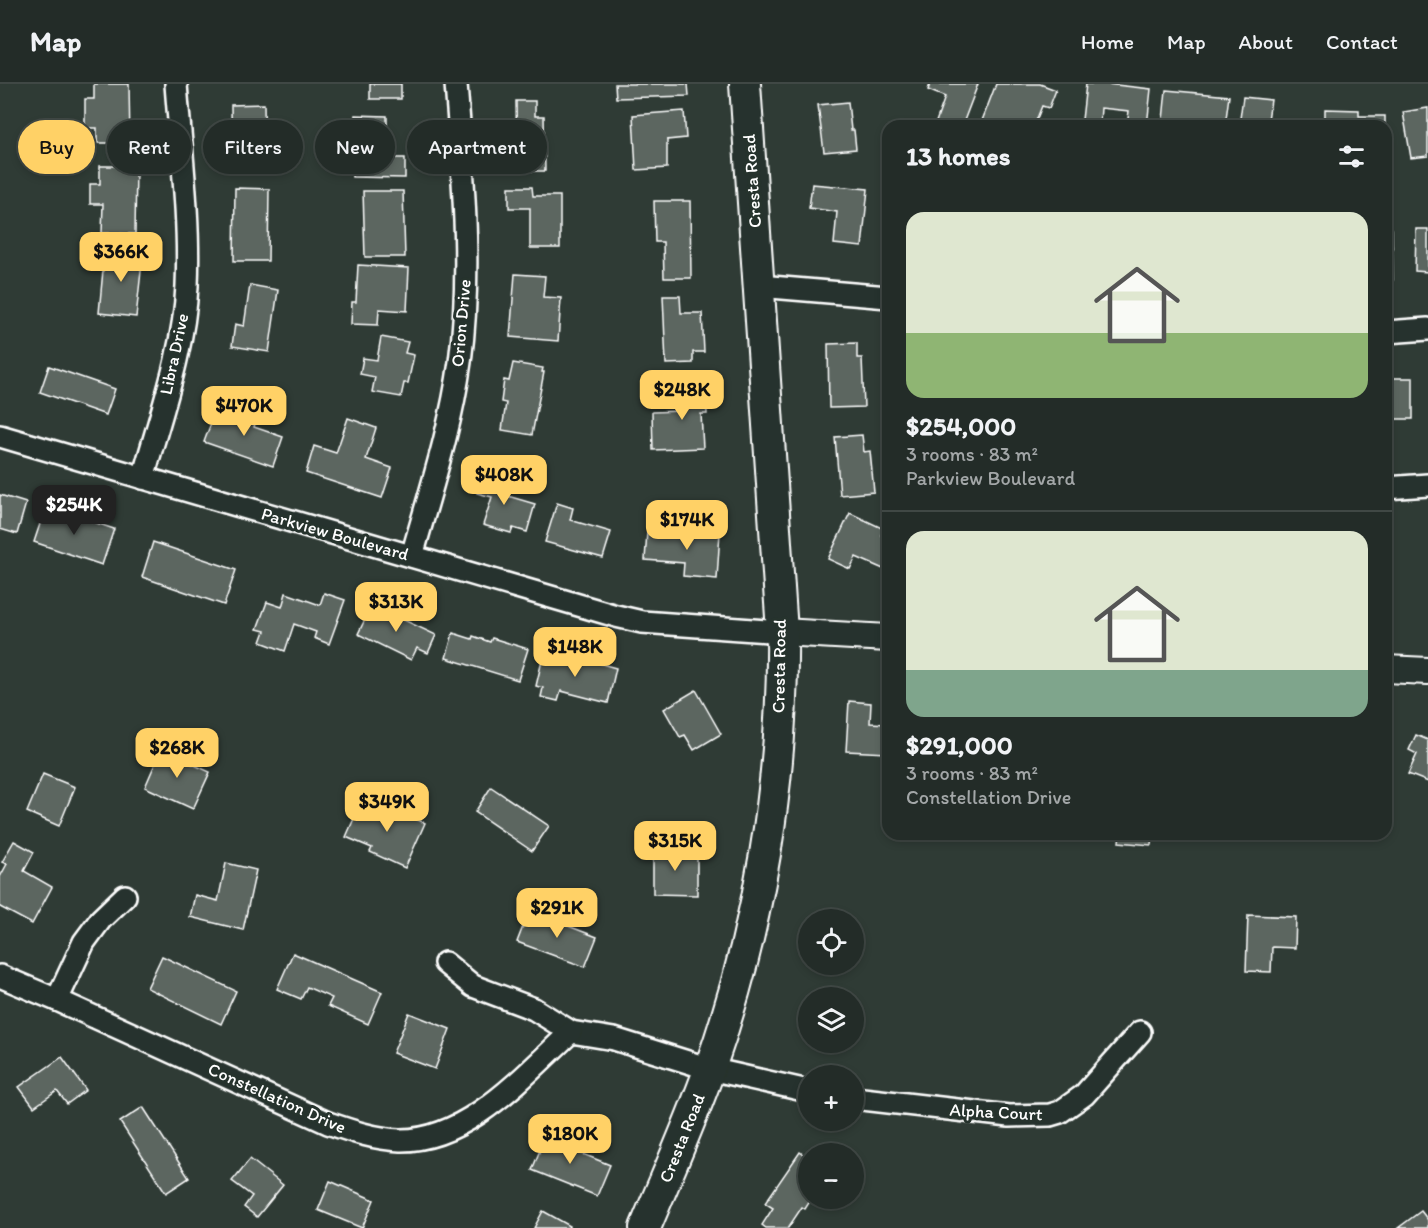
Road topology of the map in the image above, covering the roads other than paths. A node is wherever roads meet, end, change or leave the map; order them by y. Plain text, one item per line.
1 (176, 84) edge
2 (456, 84) edge
3 (745, 84) edge
4 (759, 286) junction
5 (882, 296) edge
6 (1428, 329) edge
7 (1392, 332) edge
8 (0, 436) edge
9 (142, 478) junction
10 (1428, 485) edge
11 (1392, 488) edge
12 (412, 556) junction
13 (782, 632) junction
14 (882, 638) edge
15 (1392, 669) edge
16 (1428, 671) edge
17 (125, 896) dead end
18 (445, 963) dead end
19 (0, 976) edge
20 (57, 1000) junction
21 (571, 1032) junction
22 (1140, 1032) dead end
23 (710, 1069) junction
24 (798, 1089) edge
25 (864, 1099) edge
26 (645, 1228) edge

1 - 9 street, Libra Drive
2 - 12 street, Orion Drive
3 - 4 main road, Cresta Road
4 - 5 street
4 - 13 main road, Cresta Road
6 - 7 street
8 - 9 street, Parkview Boulevard
9 - 12 street, Parkview Boulevard
10 - 11 street
12 - 13 street, Parkview Boulevard
13 - 14 street, Parkview Boulevard
13 - 23 main road, Cresta Road
15 - 16 street
17 - 20 street
18 - 21 street
19 - 20 street, Constellation Drive
20 - 21 street, Constellation Drive
21 - 23 street
22 - 25 street, Alpha Court
23 - 24 street
23 - 26 main road, Cresta Road

